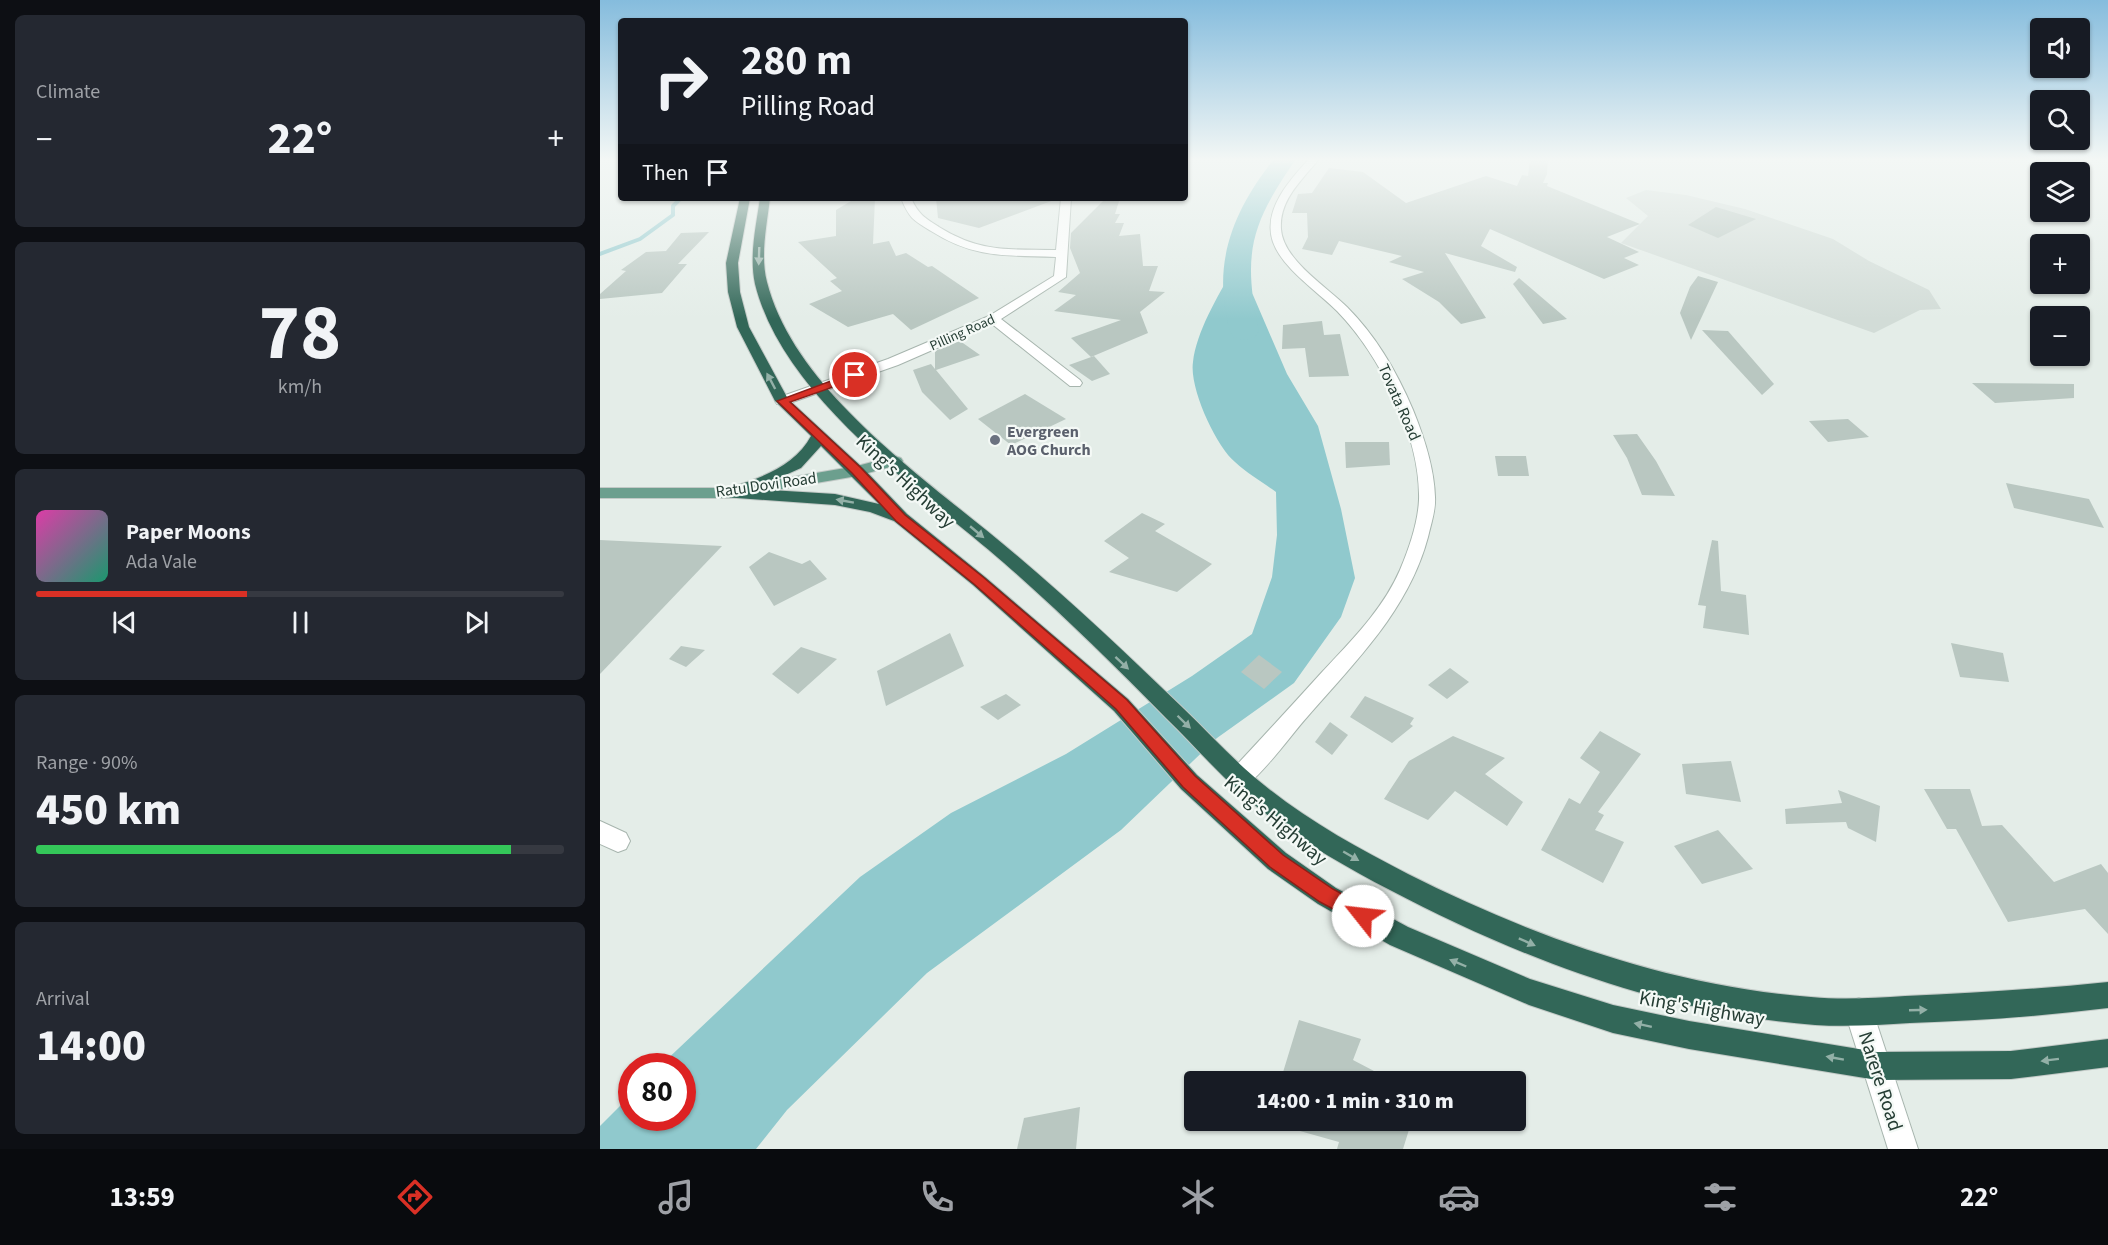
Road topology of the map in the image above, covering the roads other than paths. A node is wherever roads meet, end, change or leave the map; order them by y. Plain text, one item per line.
1 (743, 213) edge
2 (763, 213) edge
3 (912, 213) edge
4 (1065, 213) edge
5 (1278, 213) edge
6 (1063, 254) junction
7 (993, 319) junction
8 (1075, 383) dead end
9 (818, 388) junction
10 (782, 401) junction
11 (818, 436) junction
12 (895, 461) junction
13 (856, 471) junction
14 (600, 493) edge
15 (729, 493) junction
16 (901, 518) junction
17 (1231, 769) junction
18 (2108, 995) edge
19 (1859, 1012) junction
20 (2108, 1053) edge
21 (1877, 1066) junction
22 (1904, 1149) edge

10 -> 1 highway, King's Highway
2 -> 9 highway, King's Highway
3 - 6 street
4 - 6 street, Pilling Road
5 - 17 street, Tovata Road
6 - 7 street, Pilling Road
7 - 8 street
7 - 9 street, Pilling Road
9 - 10 street, Pilling Road
9 - 12 highway, King's Highway
10 - 11 highway, King's Highway
11 - 13 highway, King's Highway
11 - 15 highway
12 - 13 main road, Ratu Dovi Road
12 -> 17 highway, King's Highway
13 - 15 main road, Ratu Dovi Road
13 - 16 highway, King's Highway
14 - 15 main road, Ratu Dovi Road
16 -> 15 highway
21 -> 16 highway, King's Highway
17 -> 19 highway, King's Highway
19 -> 18 highway, King's Highway
19 - 21 street, Narere Road
20 -> 21 highway, King's Highway
21 - 22 street, Narere Road

